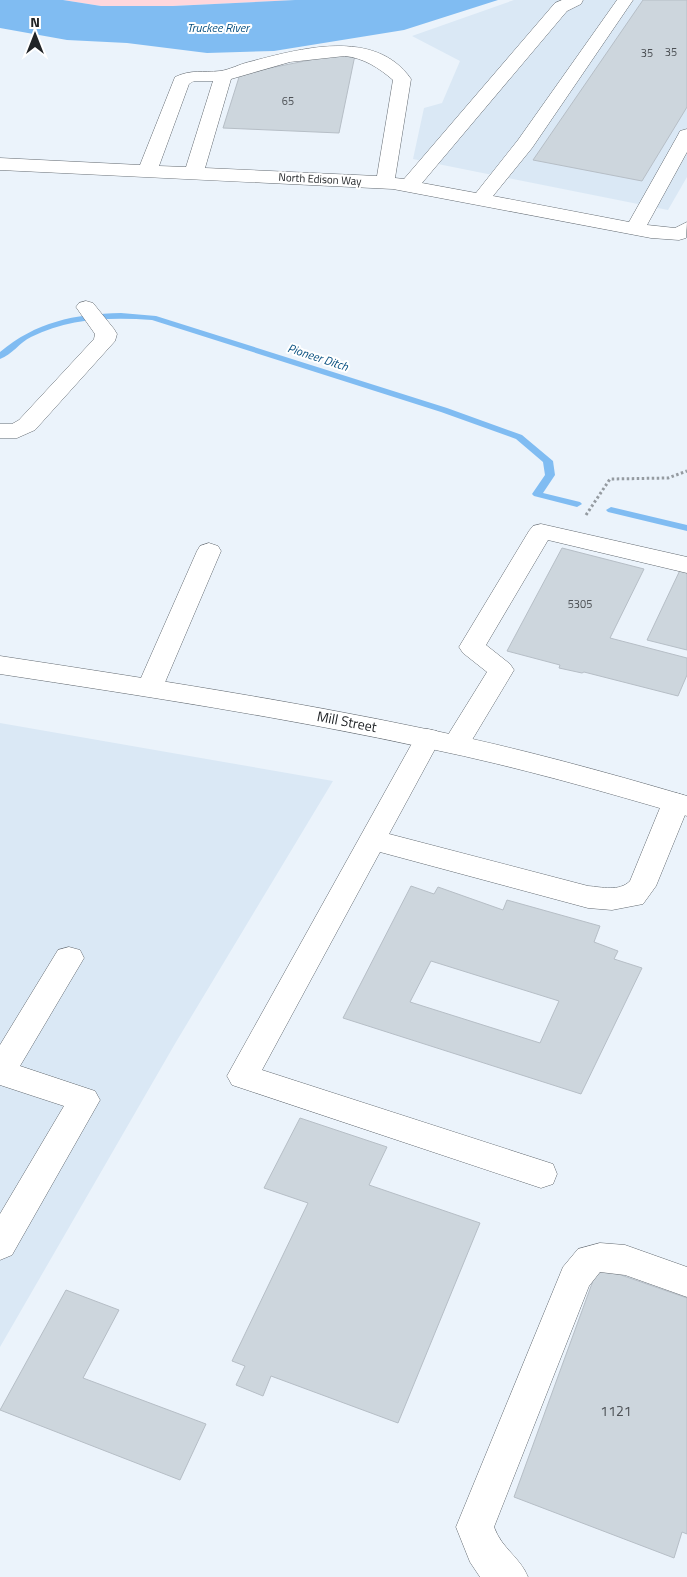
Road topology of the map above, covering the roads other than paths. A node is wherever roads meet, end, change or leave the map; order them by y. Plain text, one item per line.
1 (575, 0) edge
2 (625, 0) edge
3 (222, 76) junction
4 (687, 135) edge
5 (0, 164) edge
6 (147, 171) junction
7 (194, 173) junction
8 (385, 183) junction
9 (409, 186) junction
10 (480, 200) junction
11 (687, 228) edge
12 (635, 229) junction
13 (86, 307) dead end
14 (0, 431) edge
15 (209, 551) dead end
16 (687, 565) edge
17 (0, 665) edge
18 (150, 688) junction
19 (442, 741) junction
20 (682, 804) edge
21 (372, 840) junction
22 (69, 958) dead end
23 (541, 1174) dead end
24 (0, 1245) edge
25 (687, 1282) edge
26 (509, 1577) edge

1 - 9 street
2 - 10 street
3 - 6 street
3 - 7 street
3 - 8 street
4 - 12 street
5 - 6 street, North Edison Way
6 - 7 street, North Edison Way
7 - 8 street, North Edison Way
8 - 9 street, North Edison Way
9 - 10 street, North Edison Way
10 - 12 street, North Edison Way
11 - 12 street, North Edison Way
13 - 14 street
15 - 18 street
16 - 19 street
17 - 18 street, Mill Street
18 - 19 street, Mill Street
19 - 20 street, Mill Street
19 - 21 street
20 - 21 street
21 - 23 street
22 - 24 street
25 - 26 street

